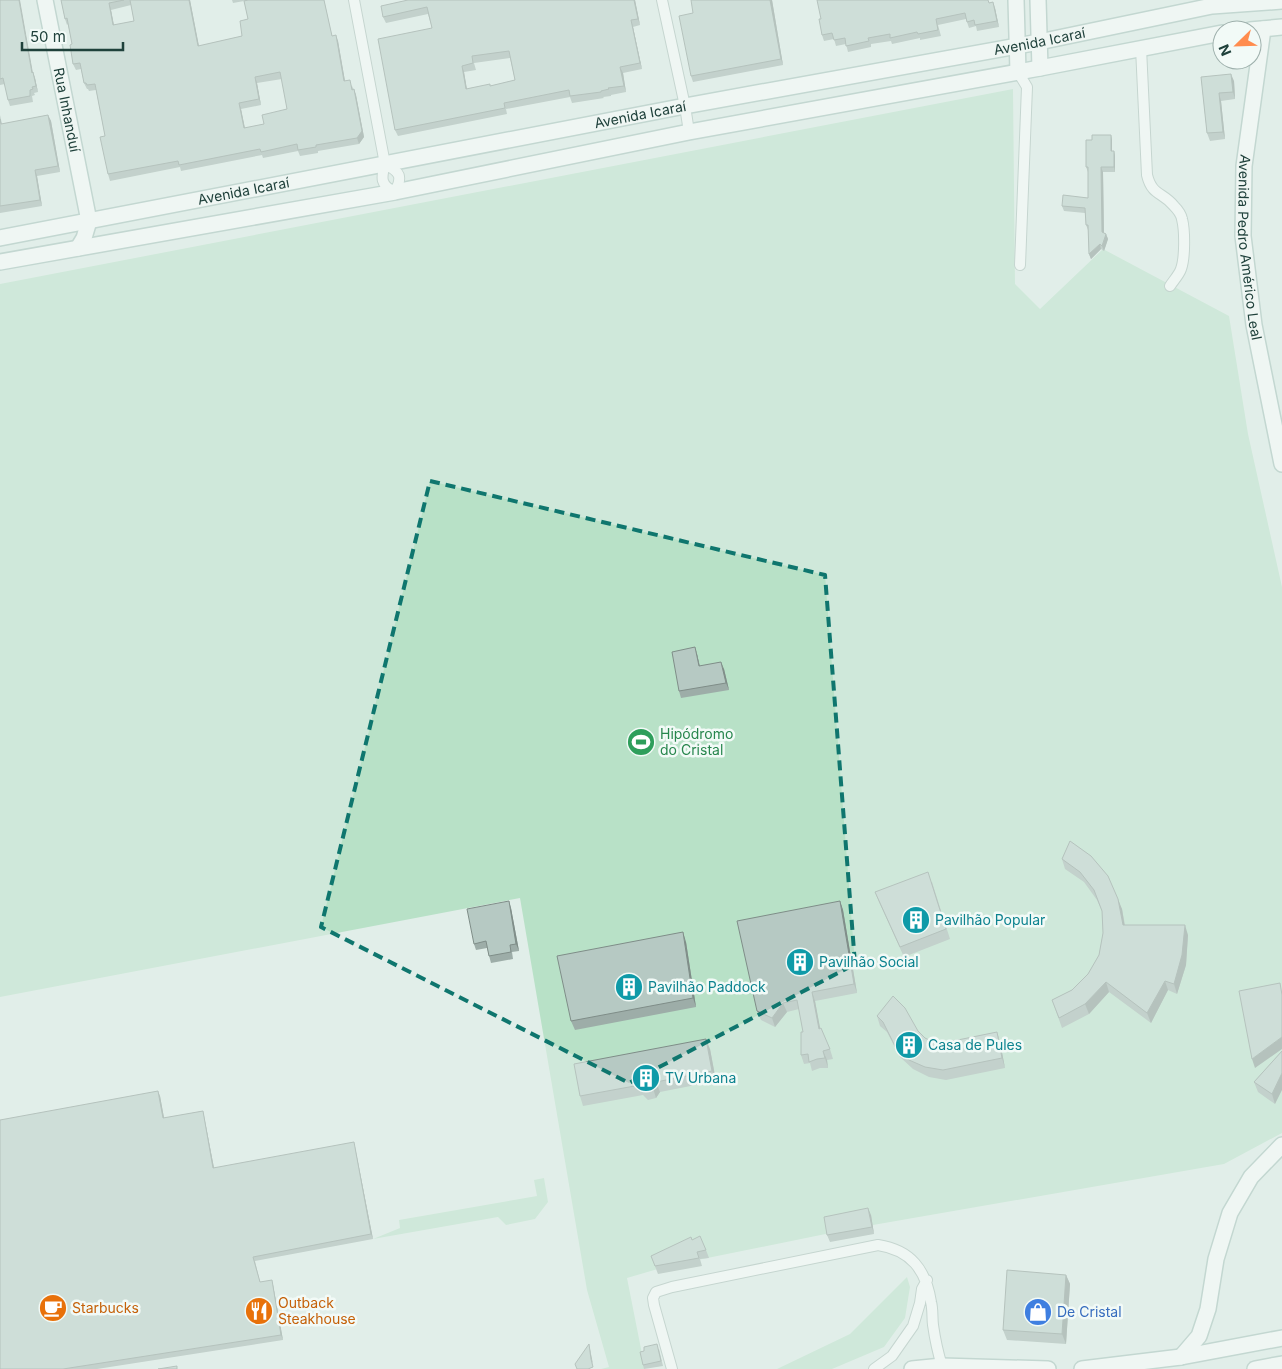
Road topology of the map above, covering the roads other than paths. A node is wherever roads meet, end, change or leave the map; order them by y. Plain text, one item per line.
1 (45, 0) edge
2 (354, 0) edge
3 (662, 0) edge
4 (1016, 0) edge
5 (1038, 0) edge
6 (1282, 0) edge
7 (1282, 28) edge
8 (1262, 29) edge
9 (1212, 35) edge
10 (1039, 42) junction
11 (1018, 46) junction
12 (1141, 48) junction
13 (1040, 68) junction
14 (1253, 70) edge
15 (1018, 72) junction
16 (1027, 87) junction
17 (685, 106) junction
18 (689, 132) junction
19 (385, 164) junction
20 (395, 192) junction
21 (89, 221) junction
22 (0, 238) edge
23 (78, 248) junction
24 (0, 262) edge
25 (1020, 265) dead end
26 (1170, 286) dead end
27 (1282, 464) edge
28 (1282, 1145) edge
29 (927, 1280) junction
30 (1282, 1338) edge
31 (1181, 1357) junction
32 (1282, 1364) edge
33 (943, 1368) edge
34 (672, 1369) edge
35 (874, 1369) edge
36 (912, 1369) edge
37 (1048, 1369) edge
38 (1082, 1369) edge
39 (1255, 1369) edge

1 - 21 main road, Rua Inhanduí
2 - 19 street
3 - 17 street
4 - 11 main road
5 - 10 main road
6 - 10 main road, Avenida Icaraí
7 - 8 main road
9 - 12 main road, Avenida Icaraí
10 - 11 main road, Avenida Icaraí
10 - 13 main road
11 - 15 main road
11 - 17 main road, Avenida Icaraí
12 - 13 main road, Avenida Icaraí
12 - 26 street
13 - 15 main road, Avenida Icaraí
13 - 16 street
14 - 27 main road, Avenida Pedro Américo Leal
15 - 16 street
15 - 18 main road, Avenida Icaraí
16 - 25 street
17 - 18 street
17 - 19 main road, Avenida Icaraí
18 - 20 main road, Avenida Icaraí
19 - 20 street
19 - 20 street
19 - 21 main road, Avenida Icaraí
20 - 23 main road, Avenida Icaraí
21 - 22 main road, Avenida Icaraí
21 - 23 main road
23 - 24 main road, Avenida Icaraí
28 - 31 main road
29 - 33 street
29 - 34 street
29 - 35 street
30 - 31 main road
31 - 38 main road
32 - 39 main road
33 - 36 main road
33 - 37 main road

